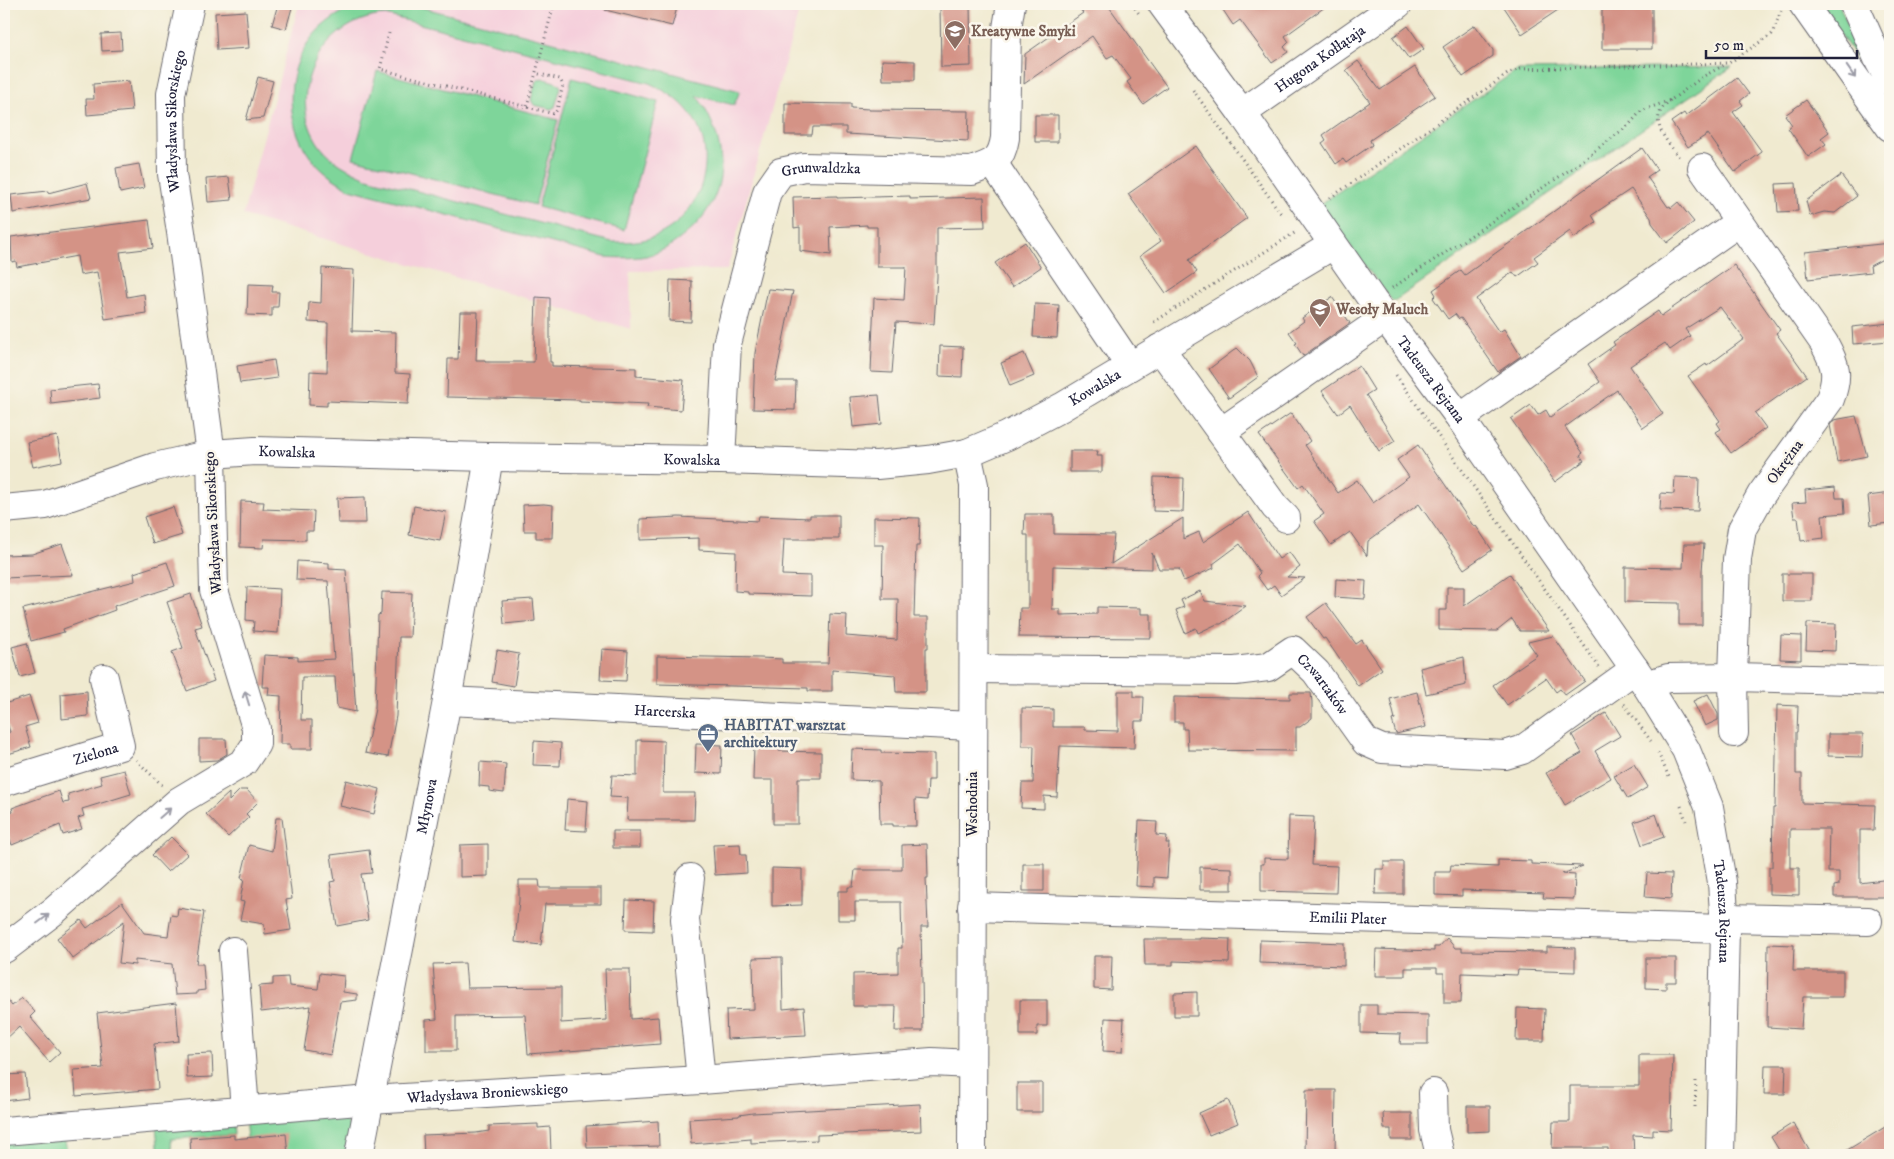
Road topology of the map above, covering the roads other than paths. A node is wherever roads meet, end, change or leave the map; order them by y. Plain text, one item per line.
1 (190, 4) edge
2 (1011, 4) edge
3 (1398, 4) edge
4 (1854, 4) edge
5 (1792, 7) edge
6 (1153, 12) edge
7 (1890, 81) edge
8 (1242, 113) junction
9 (1890, 127) edge
10 (992, 164) junction
11 (1702, 168) road end
12 (1740, 222) junction
13 (1322, 251) junction
14 (1379, 309) junction
15 (1155, 336) junction
16 (1130, 366) junction
17 (1460, 418) junction
18 (1222, 432) junction
19 (967, 453) junction
20 (211, 454) junction
21 (488, 457) junction
22 (722, 460) junction
23 (4, 509) edge
24 (1286, 518) dead end
25 (974, 669) junction
26 (1640, 677) junction
27 (1733, 677) junction
28 (104, 678) dead end
29 (1890, 681) edge
30 (447, 701) junction
31 (972, 726) junction
32 (1734, 733) dead end
33 (4, 782) edge
34 (690, 878) dead end
35 (972, 907) junction
36 (1868, 921) dead end
37 (1725, 924) junction
38 (4, 949) edge
39 (233, 951) dead end
40 (972, 1064) junction
41 (701, 1080) junction
42 (1433, 1093) dead end
43 (370, 1100) junction
44 (245, 1110) junction
45 (4, 1130) edge
46 (359, 1155) edge
47 (972, 1155) edge
48 (1440, 1155) edge
49 (1720, 1155) edge

1 - 20 street, Władysława Sikorskiego
2 - 10 street
3 - 8 street, Hugona Kołłątaja
4 - 7 street
5 -> 9 street
6 - 8 street, Tadeusza Rejtana
8 - 13 street, Tadeusza Rejtana
10 - 16 street
10 - 22 street, Grunwaldzka
11 - 12 street, Okrężna
12 - 17 street
12 - 27 street, Okrężna
13 - 14 street, Tadeusza Rejtana
13 - 15 street, Kowalska
14 - 17 street, Tadeusza Rejtana
14 - 18 street
15 - 16 street, Kowalska
15 - 18 street
16 - 19 street, Kowalska
17 - 26 street, Tadeusza Rejtana
18 - 24 street
19 - 22 street, Kowalska
19 - 25 street, Wschodnia
20 - 21 street, Kowalska
20 - 23 street, Kowalska
38 -> 20 street, Władysława Sikorskiego
21 - 22 street, Kowalska
21 - 30 street, Młynowa
25 - 26 street, Czwartaków
25 - 31 street, Wschodnia
26 - 27 street
26 - 37 street, Tadeusza Rejtana
27 - 29 street
27 - 32 street, Okrężna
28 - 33 street, Zielona
30 - 31 street, Harcerska
30 - 43 street, Młynowa
31 - 35 street, Wschodnia
34 - 41 street
35 - 37 street, Emilii Plater
35 - 40 street, Wschodnia
36 - 37 street, Emilii Plater
37 - 49 street, Tadeusza Rejtana
39 - 44 street
40 - 41 street, Władysława Broniewskiego
40 - 47 street, Wschodnia
41 - 43 street, Władysława Broniewskiego
42 - 48 street
43 - 44 street, Władysława Broniewskiego
43 - 46 street, Młynowa
44 - 45 street, Władysława Broniewskiego

